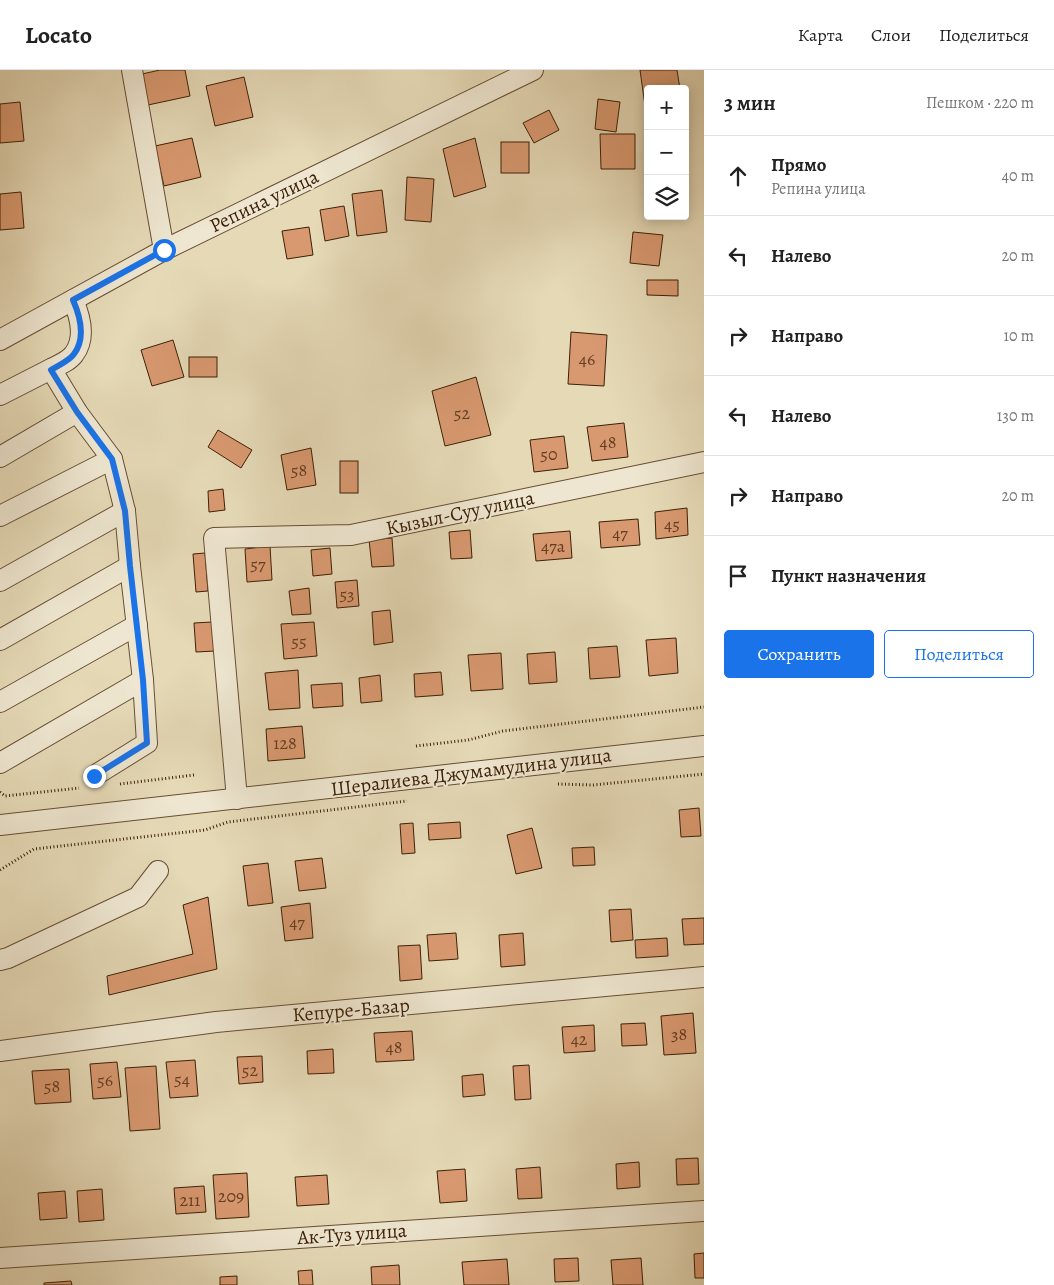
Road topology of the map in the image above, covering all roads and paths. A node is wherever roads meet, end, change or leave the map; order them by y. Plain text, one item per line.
1 (132, 70) edge
2 (533, 70) edge
3 (164, 250) junction
4 (73, 300) junction
5 (0, 340) edge
6 (51, 370) junction
7 (0, 395) edge
8 (77, 412) junction
9 (0, 457) edge
10 (112, 459) junction
11 (704, 462) edge
12 (125, 511) junction
13 (0, 516) edge
14 (130, 566) junction
15 (0, 581) edge
16 (137, 625) junction
17 (0, 640) edge
18 (143, 680) junction
19 (0, 702) edge
20 (704, 707) edge
21 (416, 746) dead end
22 (704, 746) edge
23 (0, 763) edge
24 (704, 774) edge
25 (94, 776) dead end
26 (557, 784) dead end
27 (237, 799) junction
28 (412, 801) dead end
29 (0, 825) edge
30 (0, 870) edge
31 (158, 871) dead end
32 (0, 960) edge
33 (704, 977) edge
34 (0, 1051) edge
35 (704, 1211) edge
36 (0, 1258) edge

1 - 3 street
2 - 3 street, Репина улица
3 - 4 street, Репина улица
4 - 5 street, Репина улица
4 - 6 street
6 - 7 street
6 - 8 street
8 - 9 street
8 - 10 street
10 - 12 street
10 - 13 street
11 - 27 street, Кызыл-Суу улица
12 - 14 street
12 - 15 street
14 - 16 street
14 - 17 street
16 - 18 street
16 - 19 street
18 - 23 street
18 - 25 street
20 - 21 path
22 - 27 street, Шералиева Джумамудина улица
24 - 26 path
27 - 29 street, Шералиева Джумамудина улица
28 - 30 path
31 - 32 street
33 - 34 street, Кепуре-Базар
35 - 36 street, Ак-Туз улица

